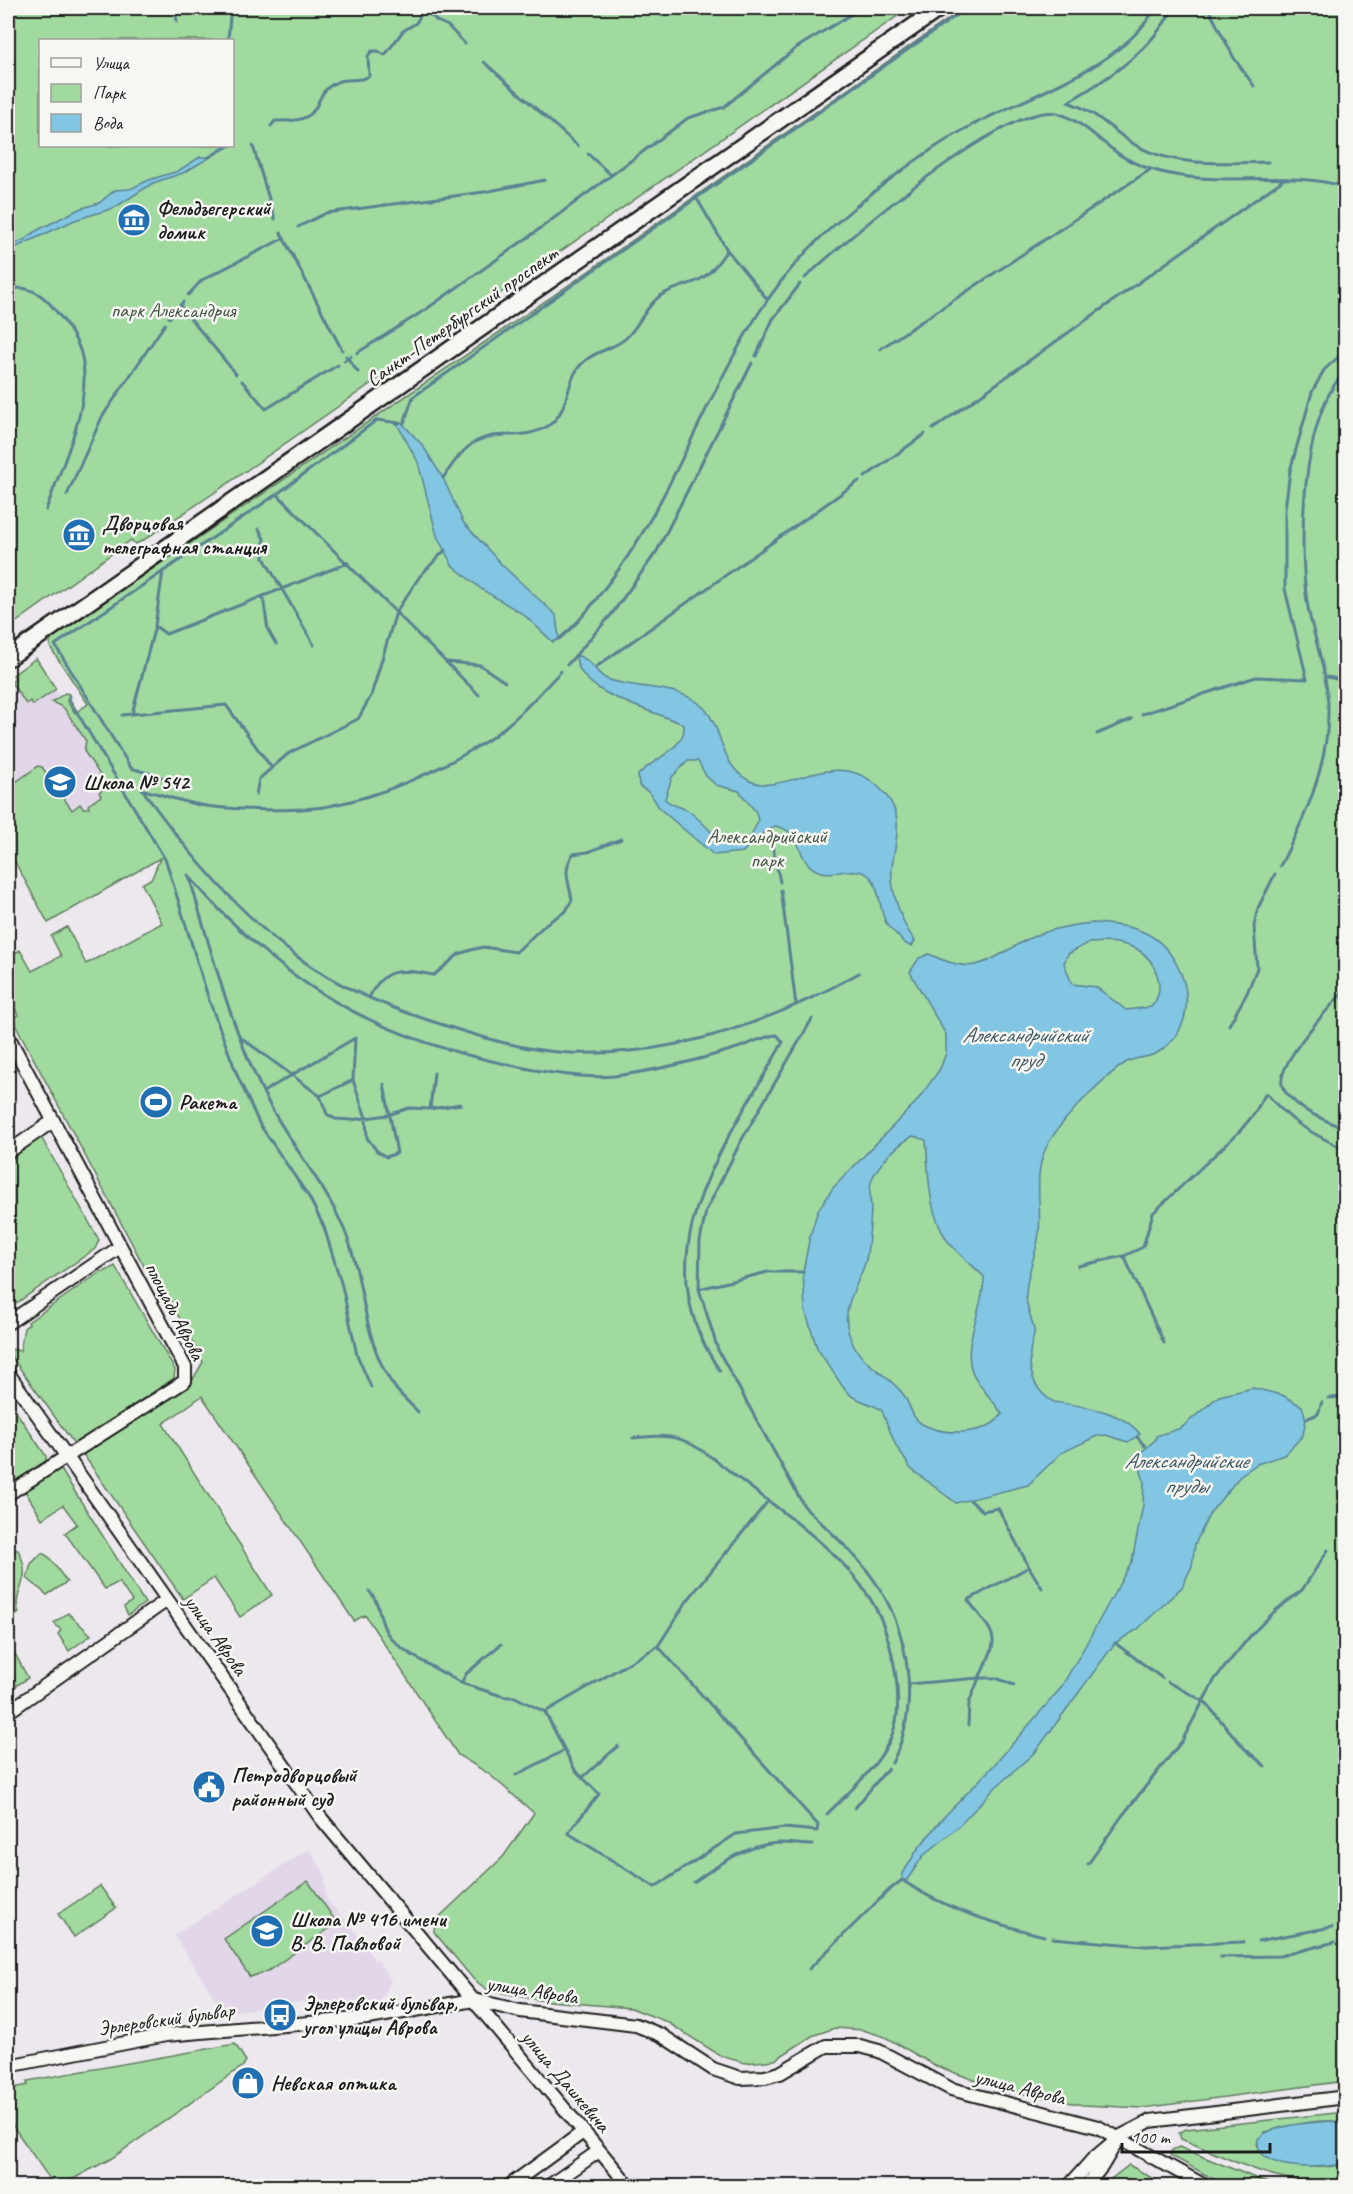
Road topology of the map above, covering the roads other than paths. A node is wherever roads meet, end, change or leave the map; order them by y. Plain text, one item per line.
1 (922, 8) edge
2 (940, 8) edge
3 (8, 646) edge
4 (8, 658) edge
5 (8, 1036) edge
6 (53, 1121) junction
7 (8, 1152) edge
8 (120, 1247) junction
9 (8, 1323) edge
10 (8, 1373) edge
11 (66, 1457) junction
12 (8, 1494) edge
13 (167, 1600) junction
14 (8, 1712) edge
15 (474, 2000) junction
16 (8, 2066) edge
17 (1346, 2097) edge
18 (583, 2132) junction
19 (1119, 2137) junction
20 (599, 2151) junction
21 (509, 2187) edge
22 (549, 2187) edge
23 (629, 2187) edge
24 (1069, 2187) edge
25 (1086, 2187) edge
26 (1205, 2187) edge

1 - 3 main road, Санкт-Петербургский проспект
2 - 4 main road, Санкт-Петербургский проспект
5 - 6 street, площадь Аврова
6 - 7 street
6 - 8 street, площадь Аврова
8 - 9 street
8 - 11 street, площадь Аврова
10 - 11 street, улица Аврова
11 - 12 street, площадь Аврова
11 - 13 street, улица Аврова
13 - 14 street
13 - 15 street, улица Аврова
15 - 16 street, Эрлеровский бульвар
15 - 18 street, улица Дашкевича
15 - 19 street, улица Аврова
17 - 19 street
18 - 20 street, улица Дашкевича
18 - 21 street
19 - 24 street
19 - 25 street
19 - 26 street, улица Аврова
20 - 22 street
20 - 23 street, улица Дашкевича

